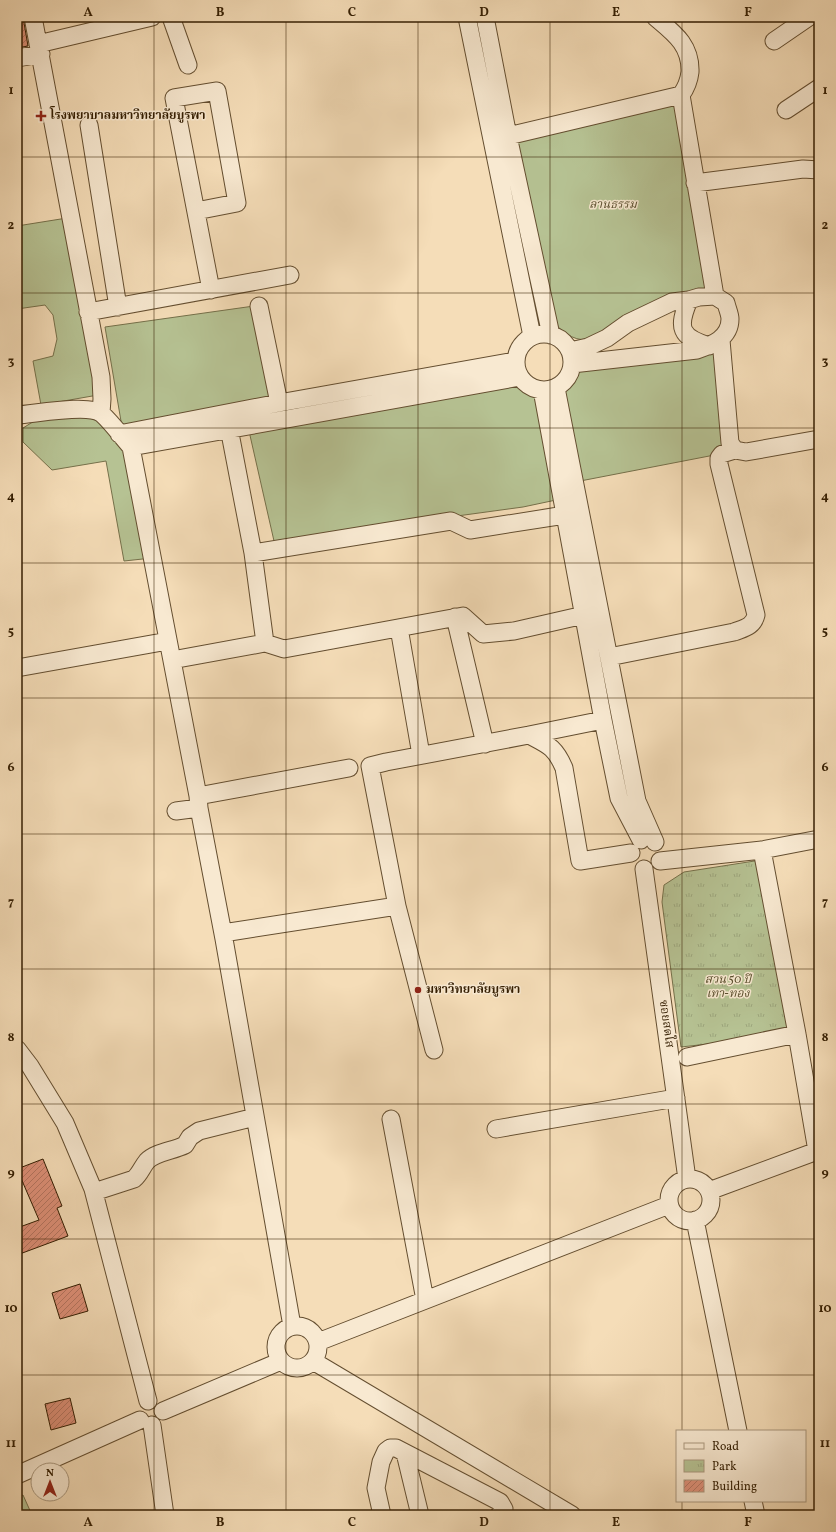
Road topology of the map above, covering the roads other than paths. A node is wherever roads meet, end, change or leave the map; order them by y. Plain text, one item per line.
1 (33, 17) edge
2 (152, 17) edge
3 (171, 17) edge
4 (467, 17) edge
5 (485, 17) edge
6 (655, 17) edge
7 (809, 17) edge
8 (774, 41) dead end
9 (39, 49) junction
10 (17, 58) edge
11 (188, 65) dead end
12 (819, 88) edge
13 (681, 95) junction
14 (786, 110) dead end
15 (89, 125) dead end
16 (508, 136) junction
17 (819, 170) edge
18 (694, 183) junction
19 (196, 211) junction
20 (290, 275) dead end
21 (211, 290) junction
22 (715, 296) junction
23 (689, 300) junction
24 (260, 306) dead end
25 (118, 307) junction
26 (88, 312) junction
27 (551, 335) junction
28 (532, 336) junction
29 (715, 343) junction
30 (571, 358) junction
31 (515, 361) junction
32 (520, 378) junction
33 (549, 389) junction
34 (279, 403) junction
35 (101, 413) junction
36 (17, 415) edge
37 (229, 428) junction
38 (119, 434) junction
39 (819, 439) edge
40 (131, 447) junction
41 (735, 450) junction
42 (565, 515) junction
43 (253, 553) junction
44 (584, 615) junction
45 (455, 617) junction
46 (399, 628) junction
47 (168, 641) junction
48 (265, 643) junction
49 (609, 657) junction
50 (172, 660) junction
51 (17, 668) edge
52 (603, 720) junction
53 (529, 735) junction
54 (485, 744) junction
55 (421, 755) junction
56 (349, 768) dead end
57 (199, 802) junction
58 (176, 811) dead end
59 (819, 839) edge
60 (642, 845) junction
61 (762, 850) junction
62 (660, 861) junction
63 (644, 869) junction
64 (397, 906) junction
65 (223, 933) junction
66 (797, 1034) junction
67 (17, 1050) edge
68 (434, 1050) dead end
69 (686, 1057) dead end
70 (676, 1098) junction
71 (255, 1118) junction
72 (391, 1119) dead end
73 (496, 1129) dead end
74 (818, 1155) edge
75 (687, 1179) junction
76 (709, 1191) junction
77 (94, 1192) junction
78 (669, 1205) junction
79 (695, 1220) junction
80 (425, 1300) junction
81 (292, 1326) junction
82 (318, 1342) junction
83 (281, 1361) junction
84 (313, 1361) junction
85 (148, 1401) junction
86 (162, 1411) junction
87 (146, 1423) junction
88 (738, 1430) edge
89 (405, 1452) junction
90 (484, 1463) junction
91 (17, 1475) edge
92 (470, 1486) junction
93 (753, 1502) edge
94 (556, 1510) edge
95 (165, 1515) edge
96 (382, 1515) edge
97 (420, 1515) edge
98 (499, 1515) edge
99 (572, 1515) edge
100 (756, 1515) edge

1 - 9 street
2 - 9 street
3 - 11 street
4 - 28 street
5 - 16 street
6 - 13 street
7 - 8 street
9 - 10 street
9 - 26 street
12 - 14 street
13 - 16 street
13 - 18 street
15 - 25 street
16 - 27 street
17 - 18 street
18 - 22 street
19 - 19 street
19 - 21 street
20 - 21 street
21 - 25 street
22 - 23 street
22 - 29 street
23 - 29 street
23 - 30 street
24 - 34 street
25 - 26 street
26 - 35 street
27 - 28 street
27 - 30 street
28 - 31 street
29 - 30 street
29 - 41 street
30 - 33 street
31 - 32 street
31 - 34 street
32 - 33 street
32 - 37 street
33 - 42 street
33 - 49 street
34 - 38 street
35 - 36 street
35 - 38 street
37 - 40 street
37 - 43 street
38 - 40 street
39 - 41 street
40 - 47 street
41 - 49 street
42 - 43 street
42 - 44 street
43 - 48 street
44 - 45 street
44 - 52 street
45 - 46 street
45 - 54 street
46 - 48 street
46 - 55 street
47 - 50 street
47 - 51 street
48 - 50 street
49 - 60 street
50 - 57 street
52 - 53 street
52 - 60 street
53 - 54 street
53 - 60 street
54 - 55 street
55 - 64 street
56 - 57 street
57 - 58 street
57 - 65 street
59 - 61 street
60 - 62 street
60 - 63 street
61 - 62 street
61 - 66 street
62 - 63 street
63 - 70 street, ซอยสดใส
64 - 65 street
64 - 68 street
65 - 71 street
66 - 69 street
66 - 74 street
67 - 77 street
70 - 73 street
70 - 75 street, ซอยสดใส
71 - 77 street
71 - 81 street
72 - 80 street
74 - 76 street
75 - 76 street
75 - 78 street
76 - 79 street
77 - 85 street
78 - 79 street
78 - 80 street
79 - 88 street
80 - 82 street
81 - 82 street
81 - 83 street
82 - 84 street
83 - 84 street
83 - 86 street
84 - 90 street
85 - 86 street
85 - 87 street
86 - 87 street
87 - 91 street
87 - 95 street
89 - 92 street
89 - 96 street
89 - 97 street
90 - 92 street
90 - 94 street
92 - 98 street
93 - 100 street
94 - 99 street

